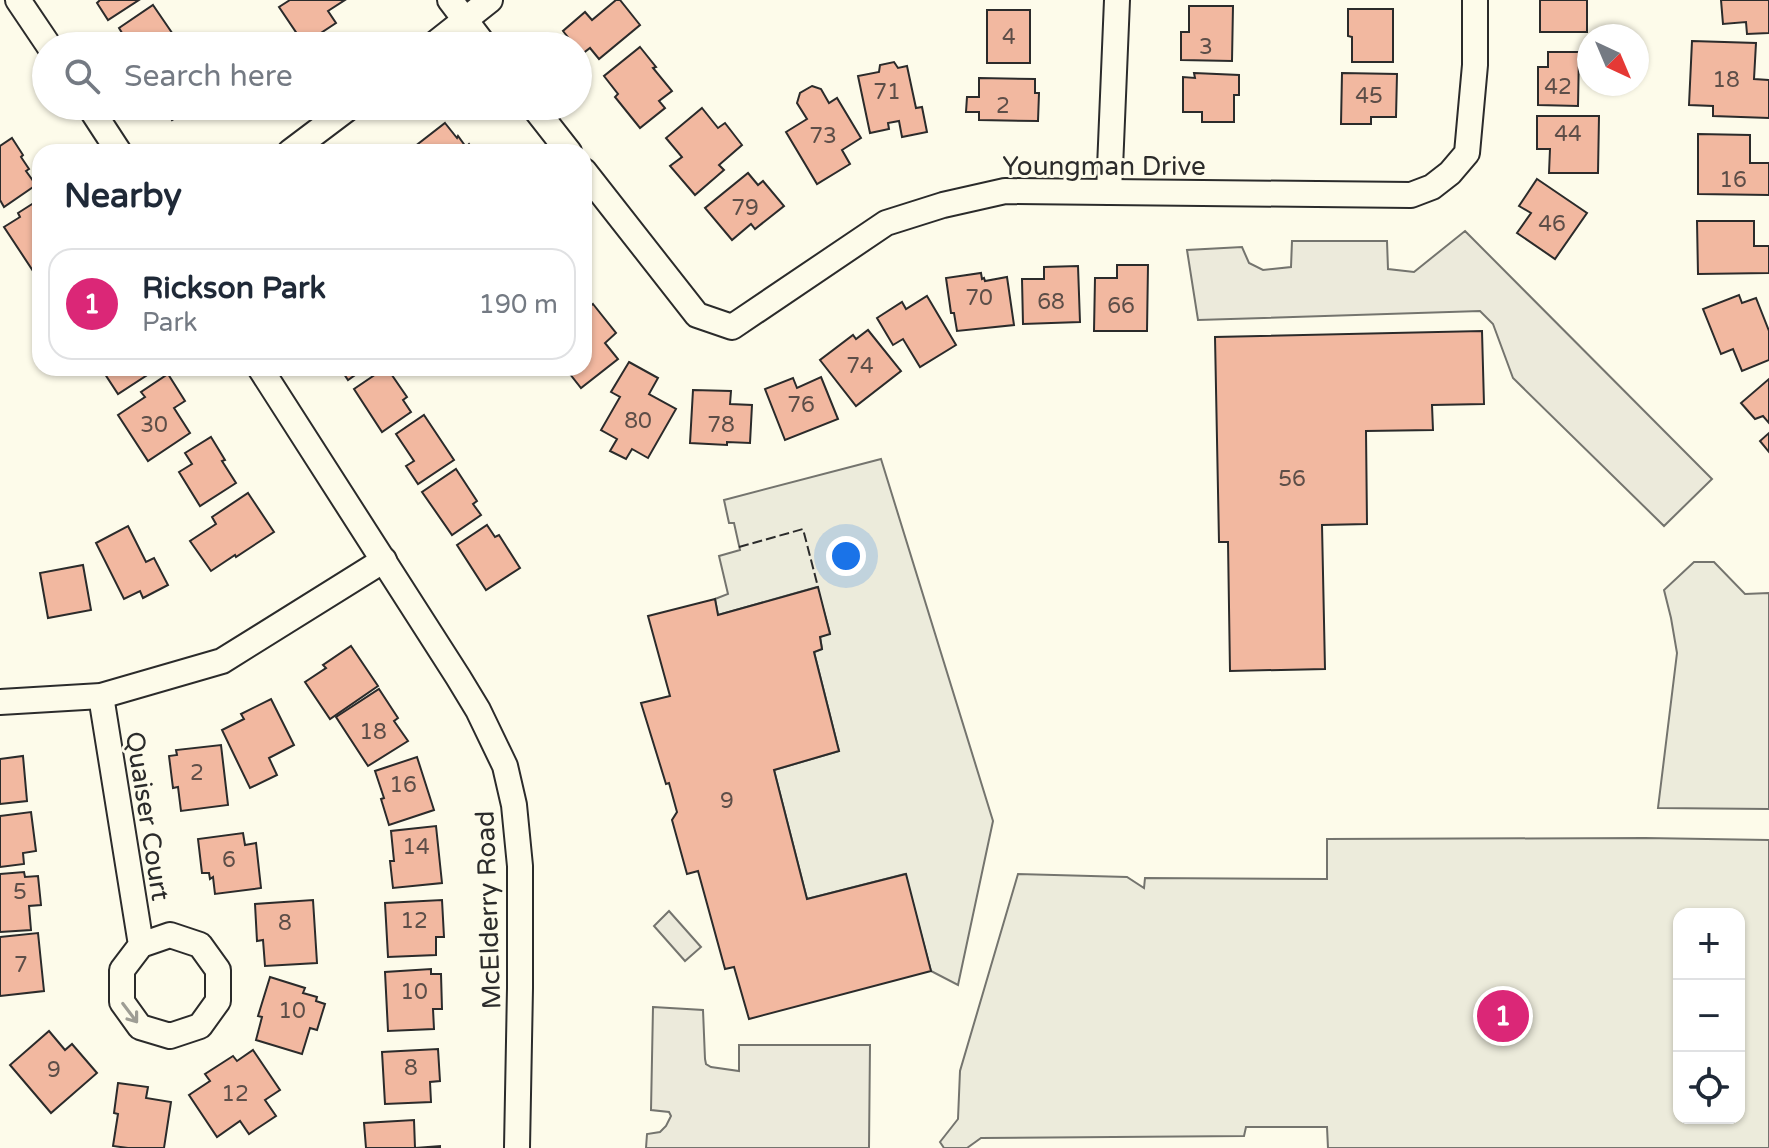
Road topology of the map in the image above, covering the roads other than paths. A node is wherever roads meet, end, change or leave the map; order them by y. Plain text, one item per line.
1 (18, 0) edge
2 (450, 0) edge
3 (490, 0) edge
4 (1117, 0) edge
5 (1475, 0) edge
6 (465, 20) junction
7 (40, 32) edge
8 (450, 32) edge
9 (474, 32) edge
10 (98, 120) edge
11 (332, 120) edge
12 (544, 120) edge
13 (114, 144) edge
14 (301, 144) edge
15 (563, 144) edge
16 (592, 181) edge
17 (1109, 192) junction
18 (265, 376) edge
19 (384, 560) junction
20 (101, 696) junction
21 (0, 702) edge
22 (141, 945) junction
23 (517, 1148) edge

1 - 7 street
2 - 6 street
3 - 6 street
4 - 17 street
5 - 17 street, Youngman Drive
6 - 8 street
6 - 9 street
10 - 13 street
11 - 14 street
12 - 15 street
16 - 17 street, Youngman Drive
18 - 19 street, McElderry Road
19 - 20 street
19 - 23 street, McElderry Road
20 - 21 street
20 - 22 street, Quaiser Court
22 -> 22 street, Quaiser Court

